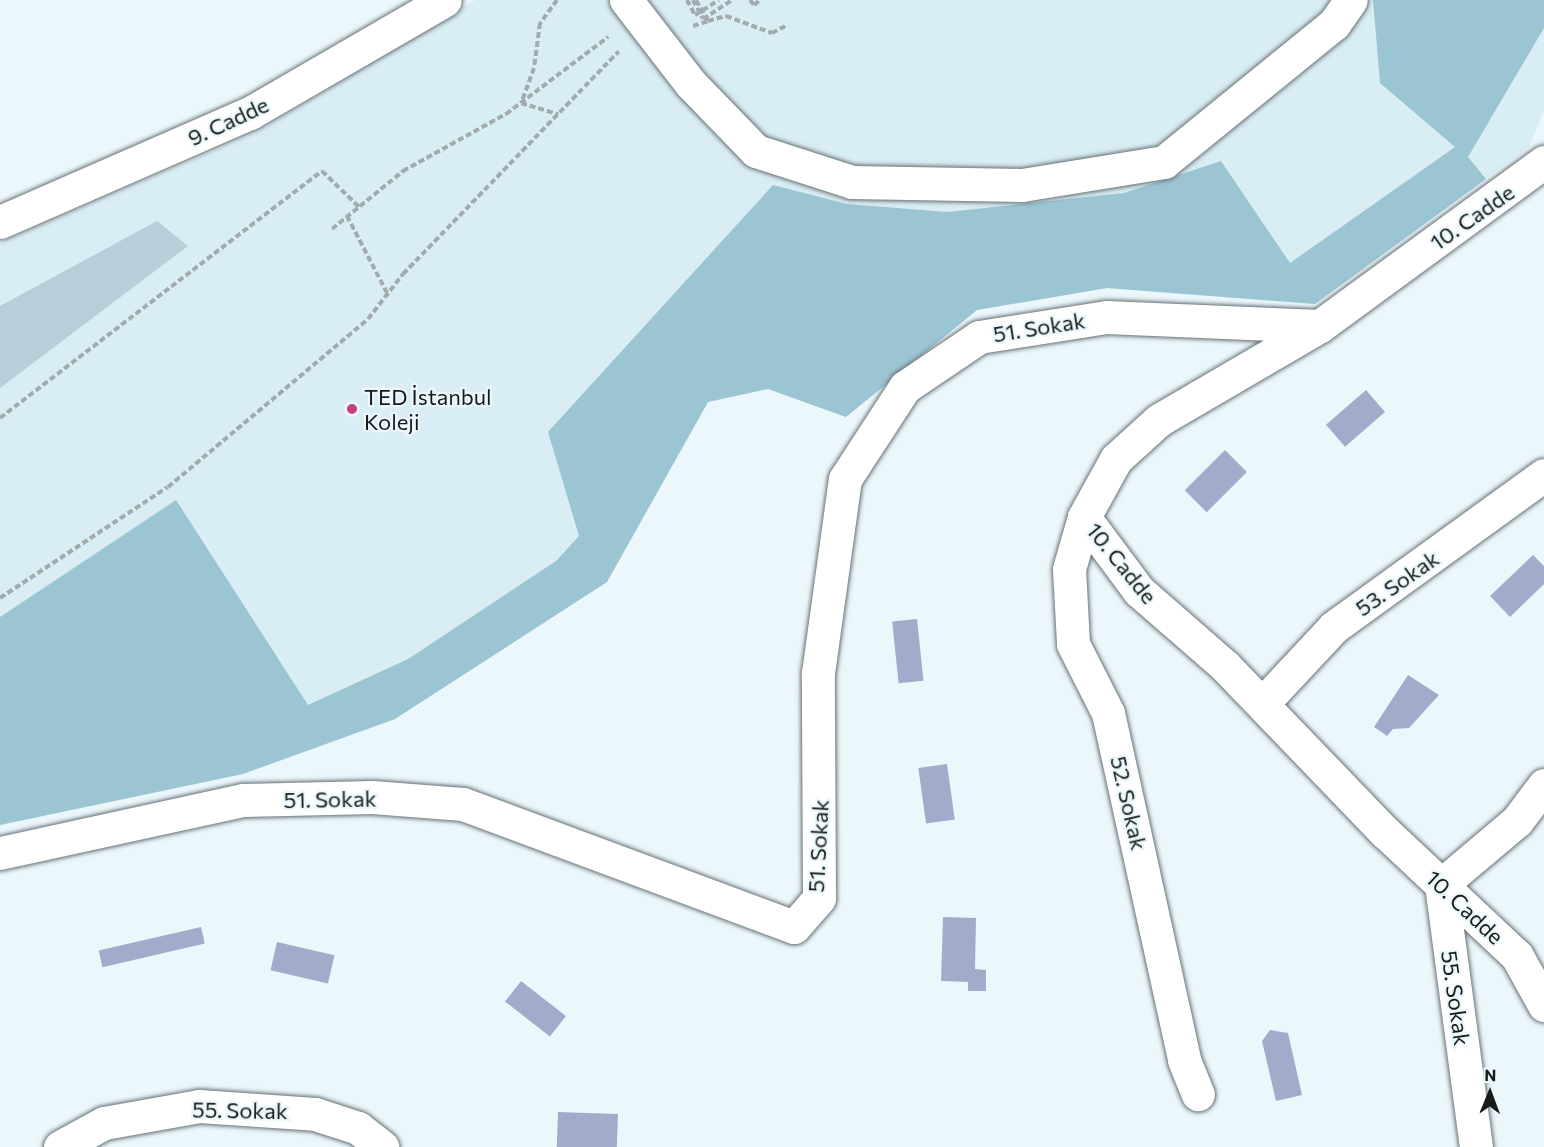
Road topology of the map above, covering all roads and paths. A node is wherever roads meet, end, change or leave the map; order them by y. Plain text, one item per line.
1 (445, 0) edge
2 (557, 0) edge
3 (687, 0) edge
4 (695, 0) edge
5 (718, 0) edge
6 (732, 0) edge
7 (750, 0) edge
8 (760, 0) edge
9 (1351, 0) edge
10 (704, 13) dead end
11 (640, 14) edge
12 (708, 21) dead end
13 (785, 26) dead end
14 (521, 103) junction
15 (558, 114) junction
16 (1544, 162) edge
17 (358, 207) junction
18 (347, 216) junction
19 (0, 222) edge
20 (332, 229) dead end
21 (387, 293) junction
22 (1320, 326) junction
23 (0, 418) edge
24 (1544, 475) edge
25 (1084, 517) junction
26 (0, 598) edge
27 (1262, 704) junction
28 (1544, 785) edge
29 (0, 853) edge
30 (1441, 885) junction
31 (1544, 1005) edge
32 (1198, 1094) dead end
33 (60, 1147) edge
34 (382, 1147) edge
35 (1476, 1147) edge

1 - 19 street, 9. Cadde
2 - 14 path
3 - 5 path
4 - 6 path
4 - 10 path
7 - 8 path
9 - 11 street
11 - 14 path
11 - 15 path
12 - 13 path
14 - 15 path
14 - 17 path
15 - 21 path
16 - 22 street, 10. Cadde
17 - 18 path
17 - 23 path
18 - 20 path
18 - 21 path
21 - 26 path
22 - 25 street, 10. Cadde
22 - 29 street, 51. Sokak
24 - 27 street, 53. Sokak
25 - 27 street, 10. Cadde
25 - 32 street, 52. Sokak
27 - 30 street, 10. Cadde
28 - 30 street
30 - 31 street, 10. Cadde
30 - 35 street, 55. Sokak
33 - 34 street, 55. Sokak

